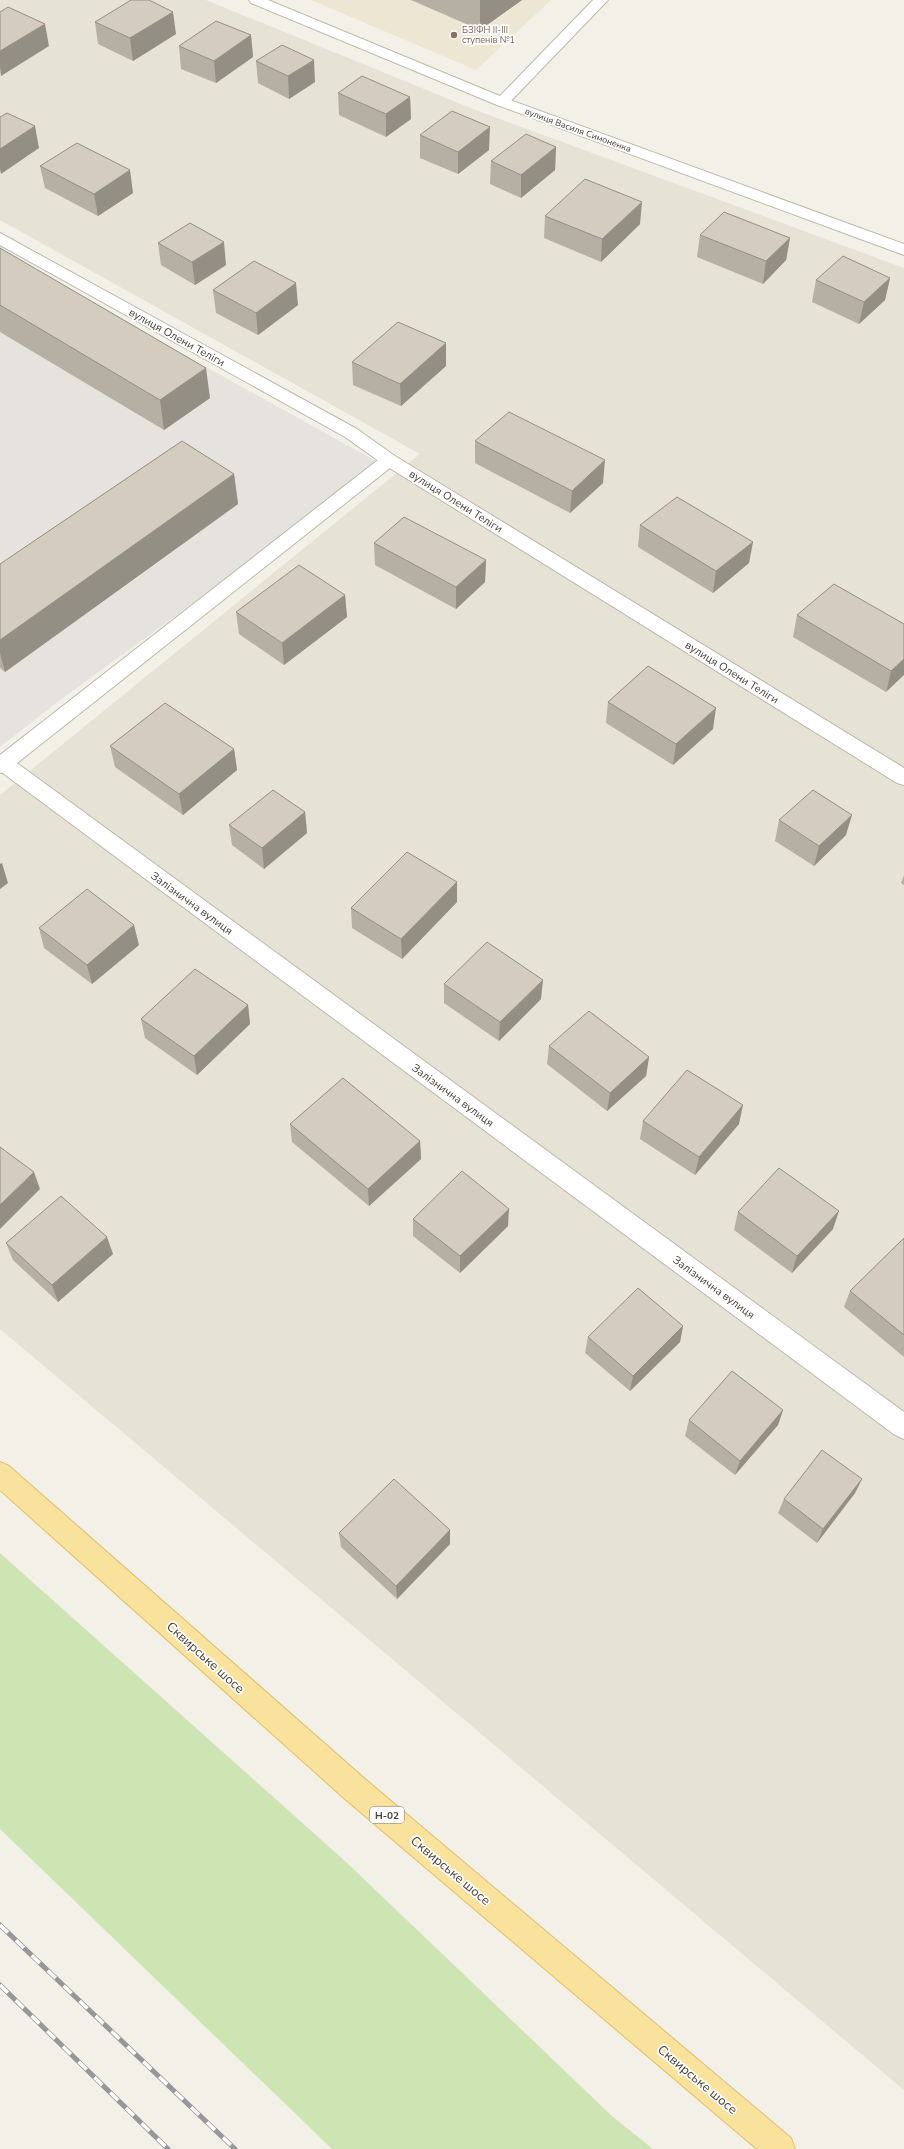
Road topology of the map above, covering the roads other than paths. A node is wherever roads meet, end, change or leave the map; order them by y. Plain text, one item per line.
1 (256, 0) edge
2 (601, 0) edge
3 (502, 102) junction
4 (0, 238) edge
5 (904, 250) edge
6 (389, 460) junction
7 (1, 765) edge
8 (904, 778) edge
9 (904, 1427) edge
10 (0, 1474) edge
11 (780, 2149) edge

1 - 3 street, вулиця Василя Симоненка
2 - 3 street
3 - 5 street, вулиця Василя Симоненка
4 - 6 street, вулиця Олени Теліги
6 - 7 street
6 - 8 street, вулиця Олени Теліги
7 - 9 street, Залізнична вулиця
10 - 11 main road, Сквирське шосе / Н-02

